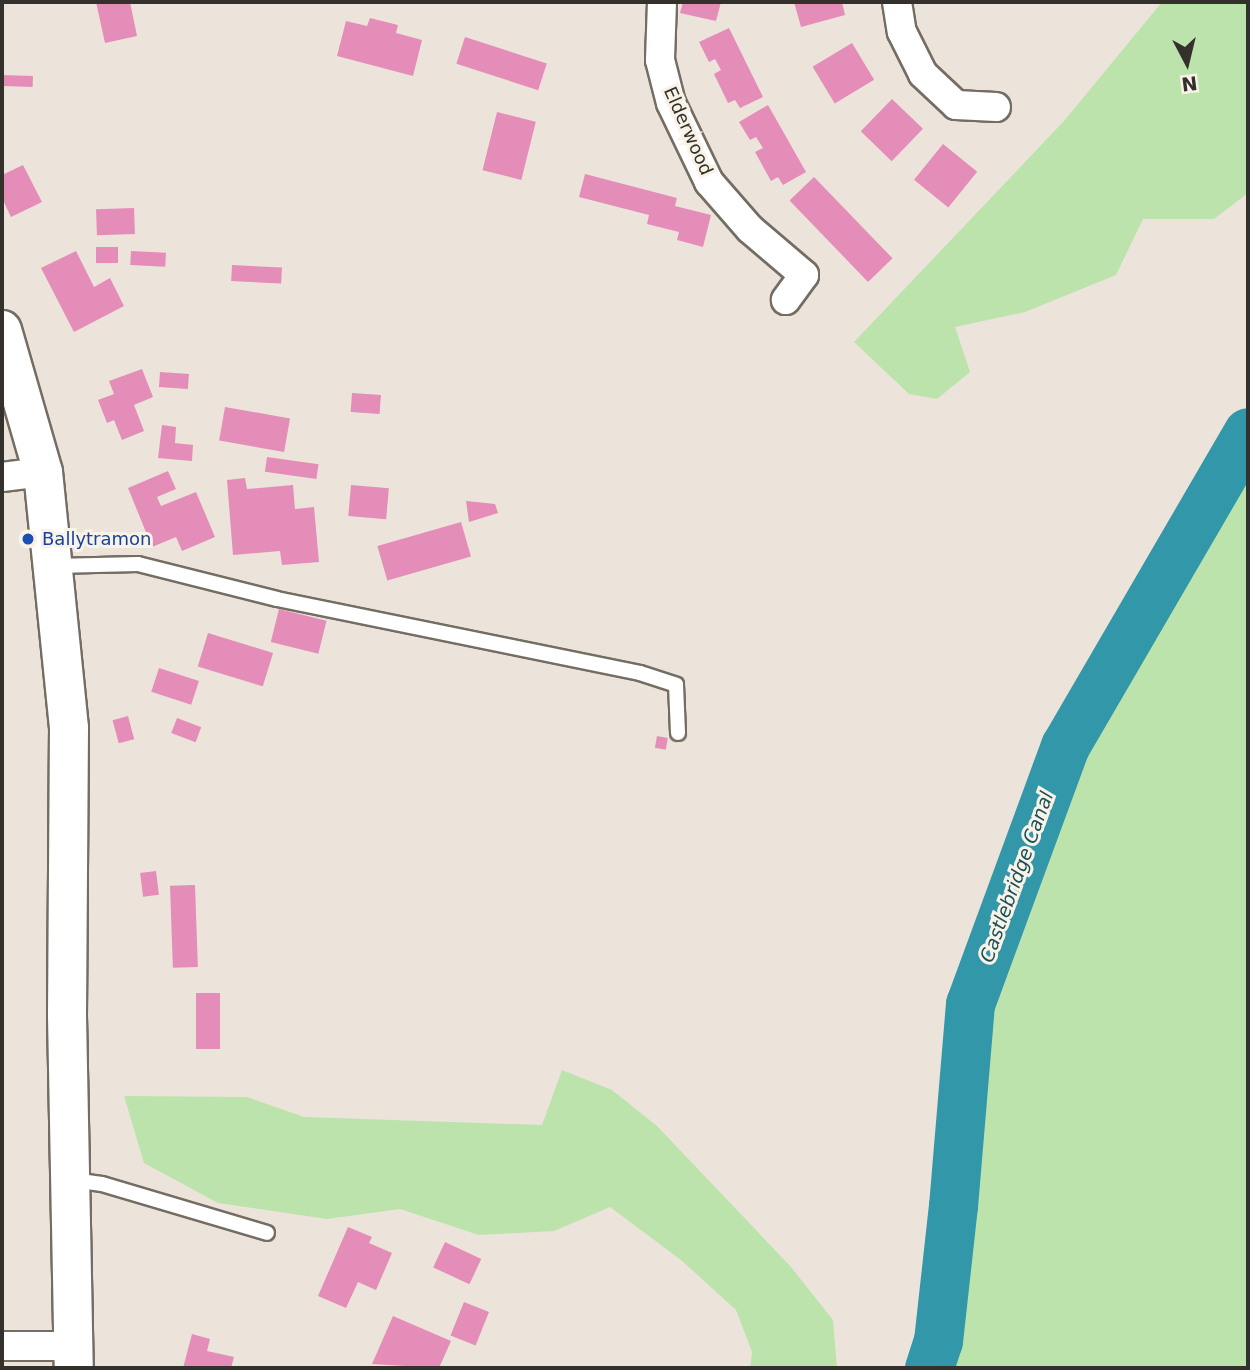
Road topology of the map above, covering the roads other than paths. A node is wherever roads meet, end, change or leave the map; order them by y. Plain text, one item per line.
1 (662, 2) edge
2 (897, 2) edge
3 (996, 107) dead end
4 (786, 300) dead end
5 (2, 330) edge
6 (43, 472) junction
7 (2, 477) edge
8 (54, 566) junction
9 (678, 733) dead end
10 (72, 1180) junction
11 (267, 1233) dead end
12 (2, 1346) edge
13 (74, 1357) edge

1 - 4 street, Elderwood
2 - 3 street
5 - 6 main road
6 - 7 street
6 - 8 main road
8 - 9 lane
8 - 10 main road
10 - 11 lane
10 - 13 main road
12 - 13 street

